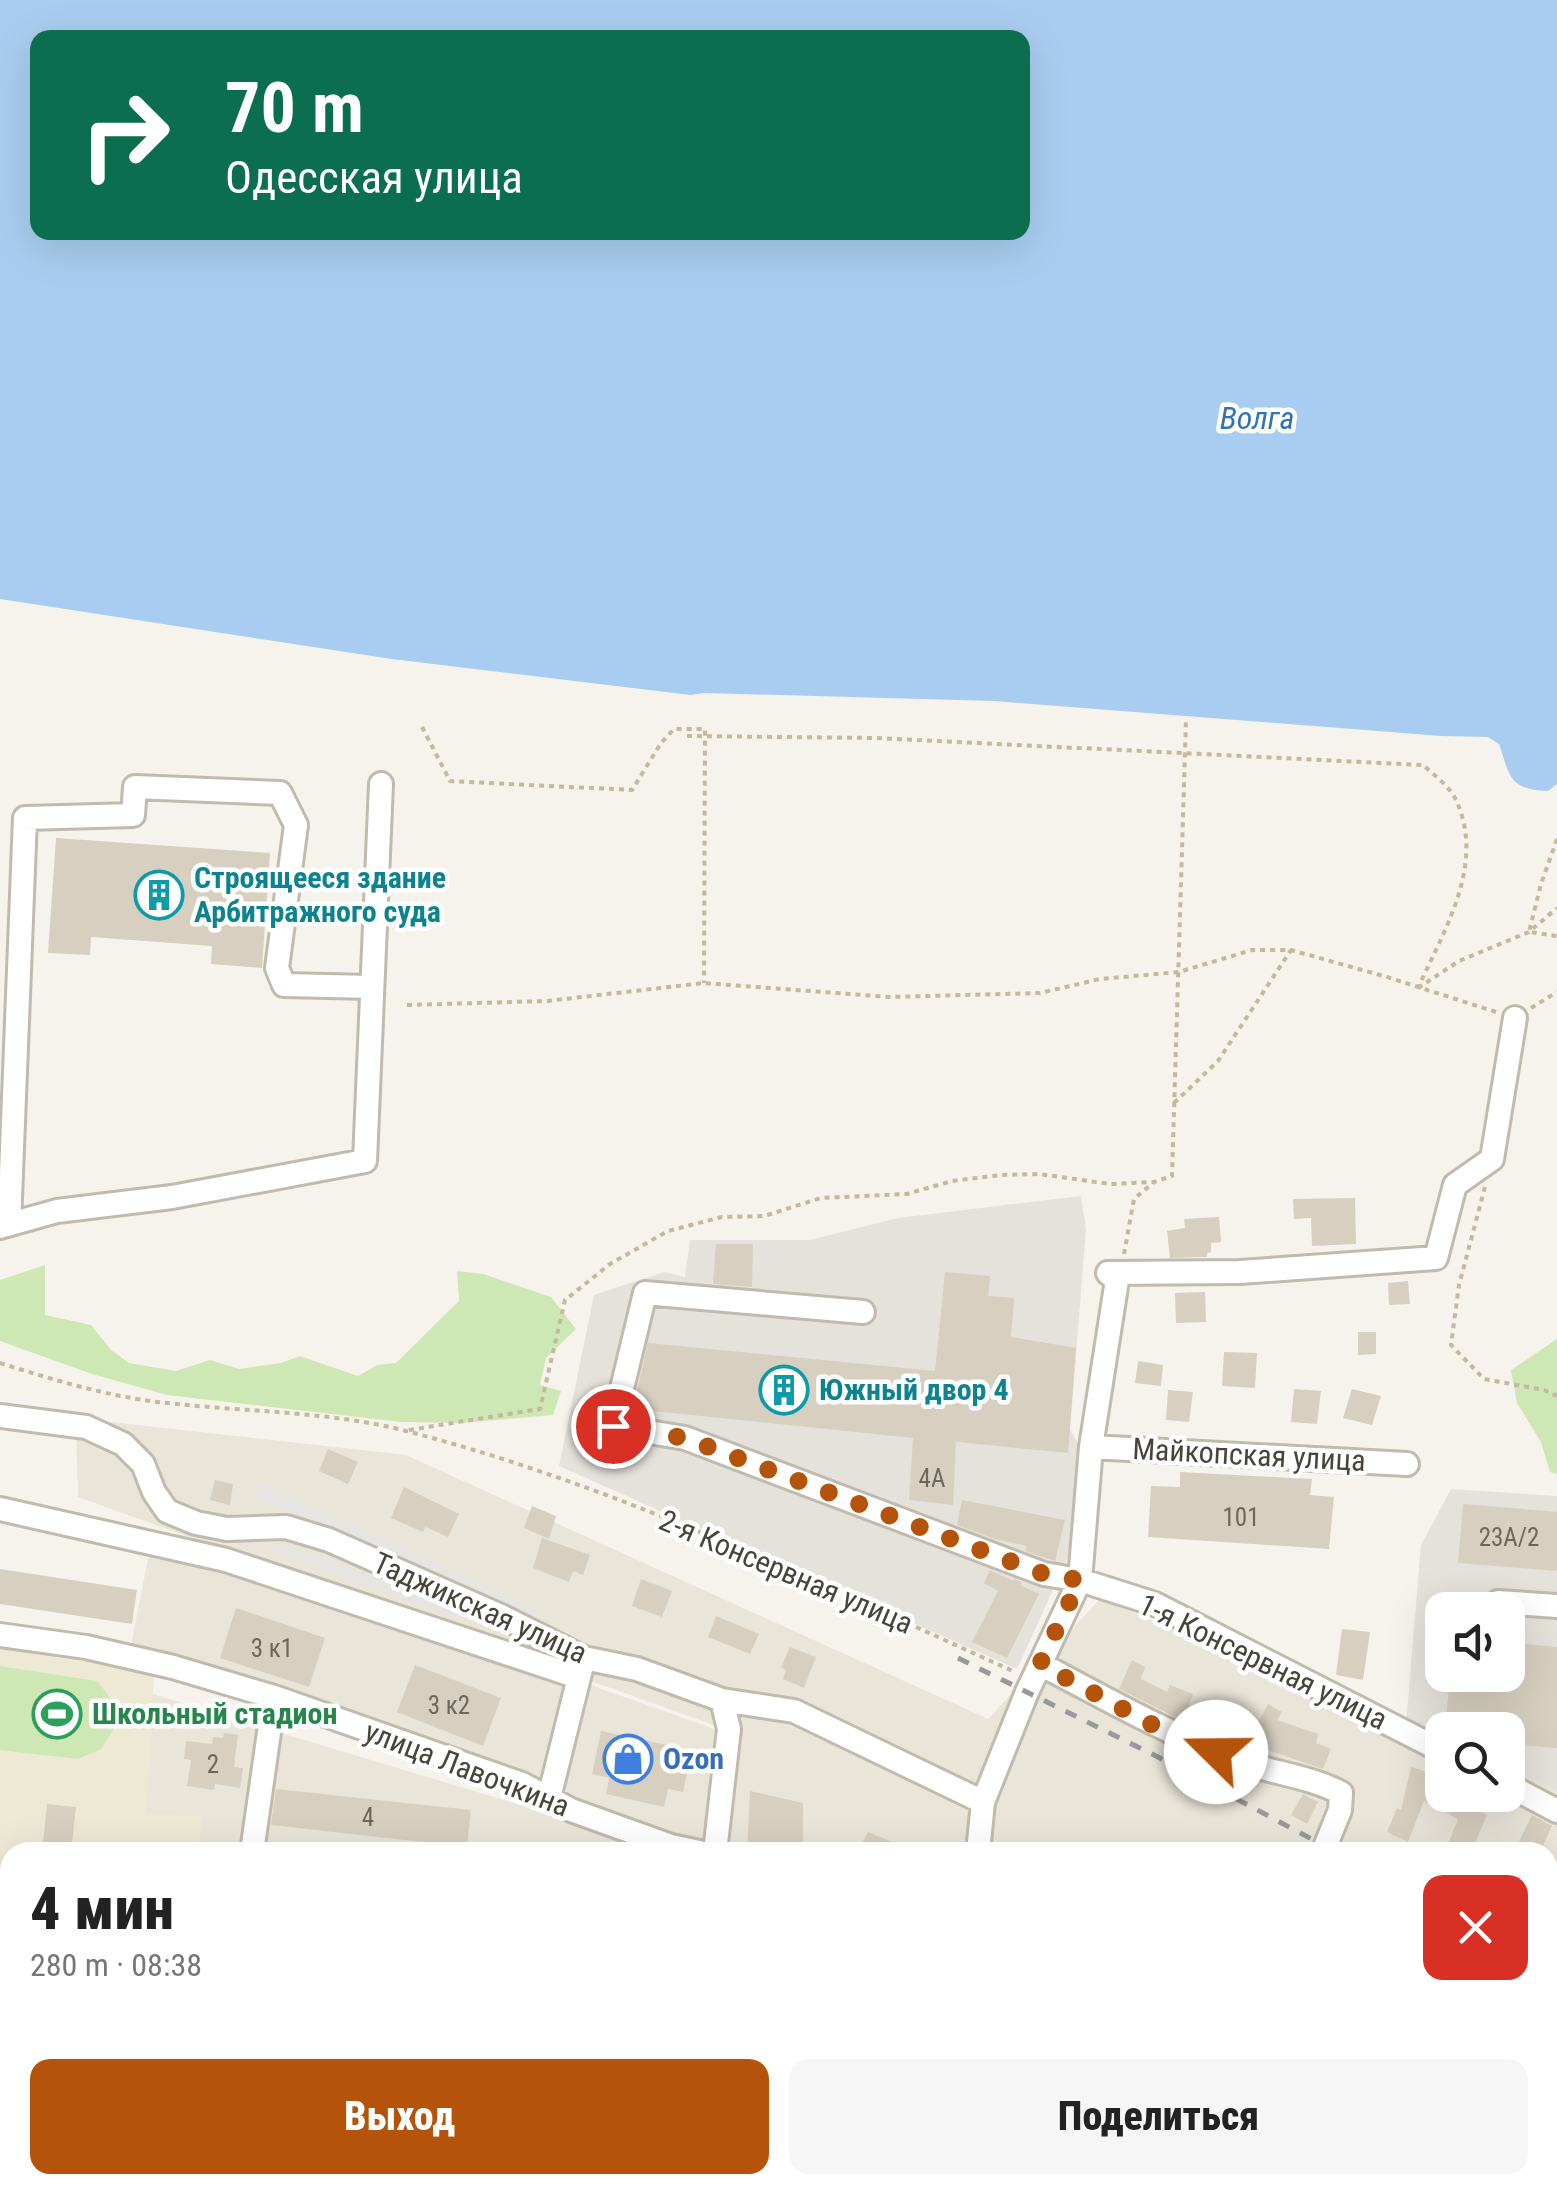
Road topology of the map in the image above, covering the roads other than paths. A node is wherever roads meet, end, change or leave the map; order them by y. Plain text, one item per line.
1 (381, 784) dead end
2 (372, 987) junction
3 (1515, 1018) road end
4 (4, 1226) edge
5 (864, 1312) dead end
6 (0, 1416) edge
7 (1091, 1446) junction
8 (1407, 1464) dead end
9 (0, 1509) edge
10 (1080, 1580) junction
11 (1525, 1604) edge
12 (1557, 1606) edge
13 (0, 1636) edge
14 (581, 1668) junction
15 (1037, 1672) junction
16 (274, 1698) junction
17 (722, 1700) junction
18 (1425, 1742) edge
19 (1525, 1794) edge
20 (549, 1798) junction
21 (982, 1802) junction
22 (1557, 1810) edge
23 (253, 1842) edge
24 (666, 1842) edge
25 (716, 1842) edge
26 (979, 1842) edge
27 (1327, 1842) edge

1 - 2 street
2 - 4 street
2 - 4 street
3 - 7 street
5 - 10 street, 1-я Консервная улица
6 - 14 street, Таджикская улица
7 - 8 street, Майкопская улица
7 - 10 street
9 - 14 street
10 - 15 street
10 - 18 street, 1-я Консервная улица
11 - 12 street
13 - 16 street, улица Лавочкина
14 - 17 street, Таджикская улица
14 - 20 street
15 - 21 street
15 - 27 street
16 - 20 street, улица Лавочкина
16 - 23 street
17 - 21 street, Таджикская улица
17 - 25 street
19 - 22 street
20 - 24 street, улица Лавочкина
21 - 26 street

